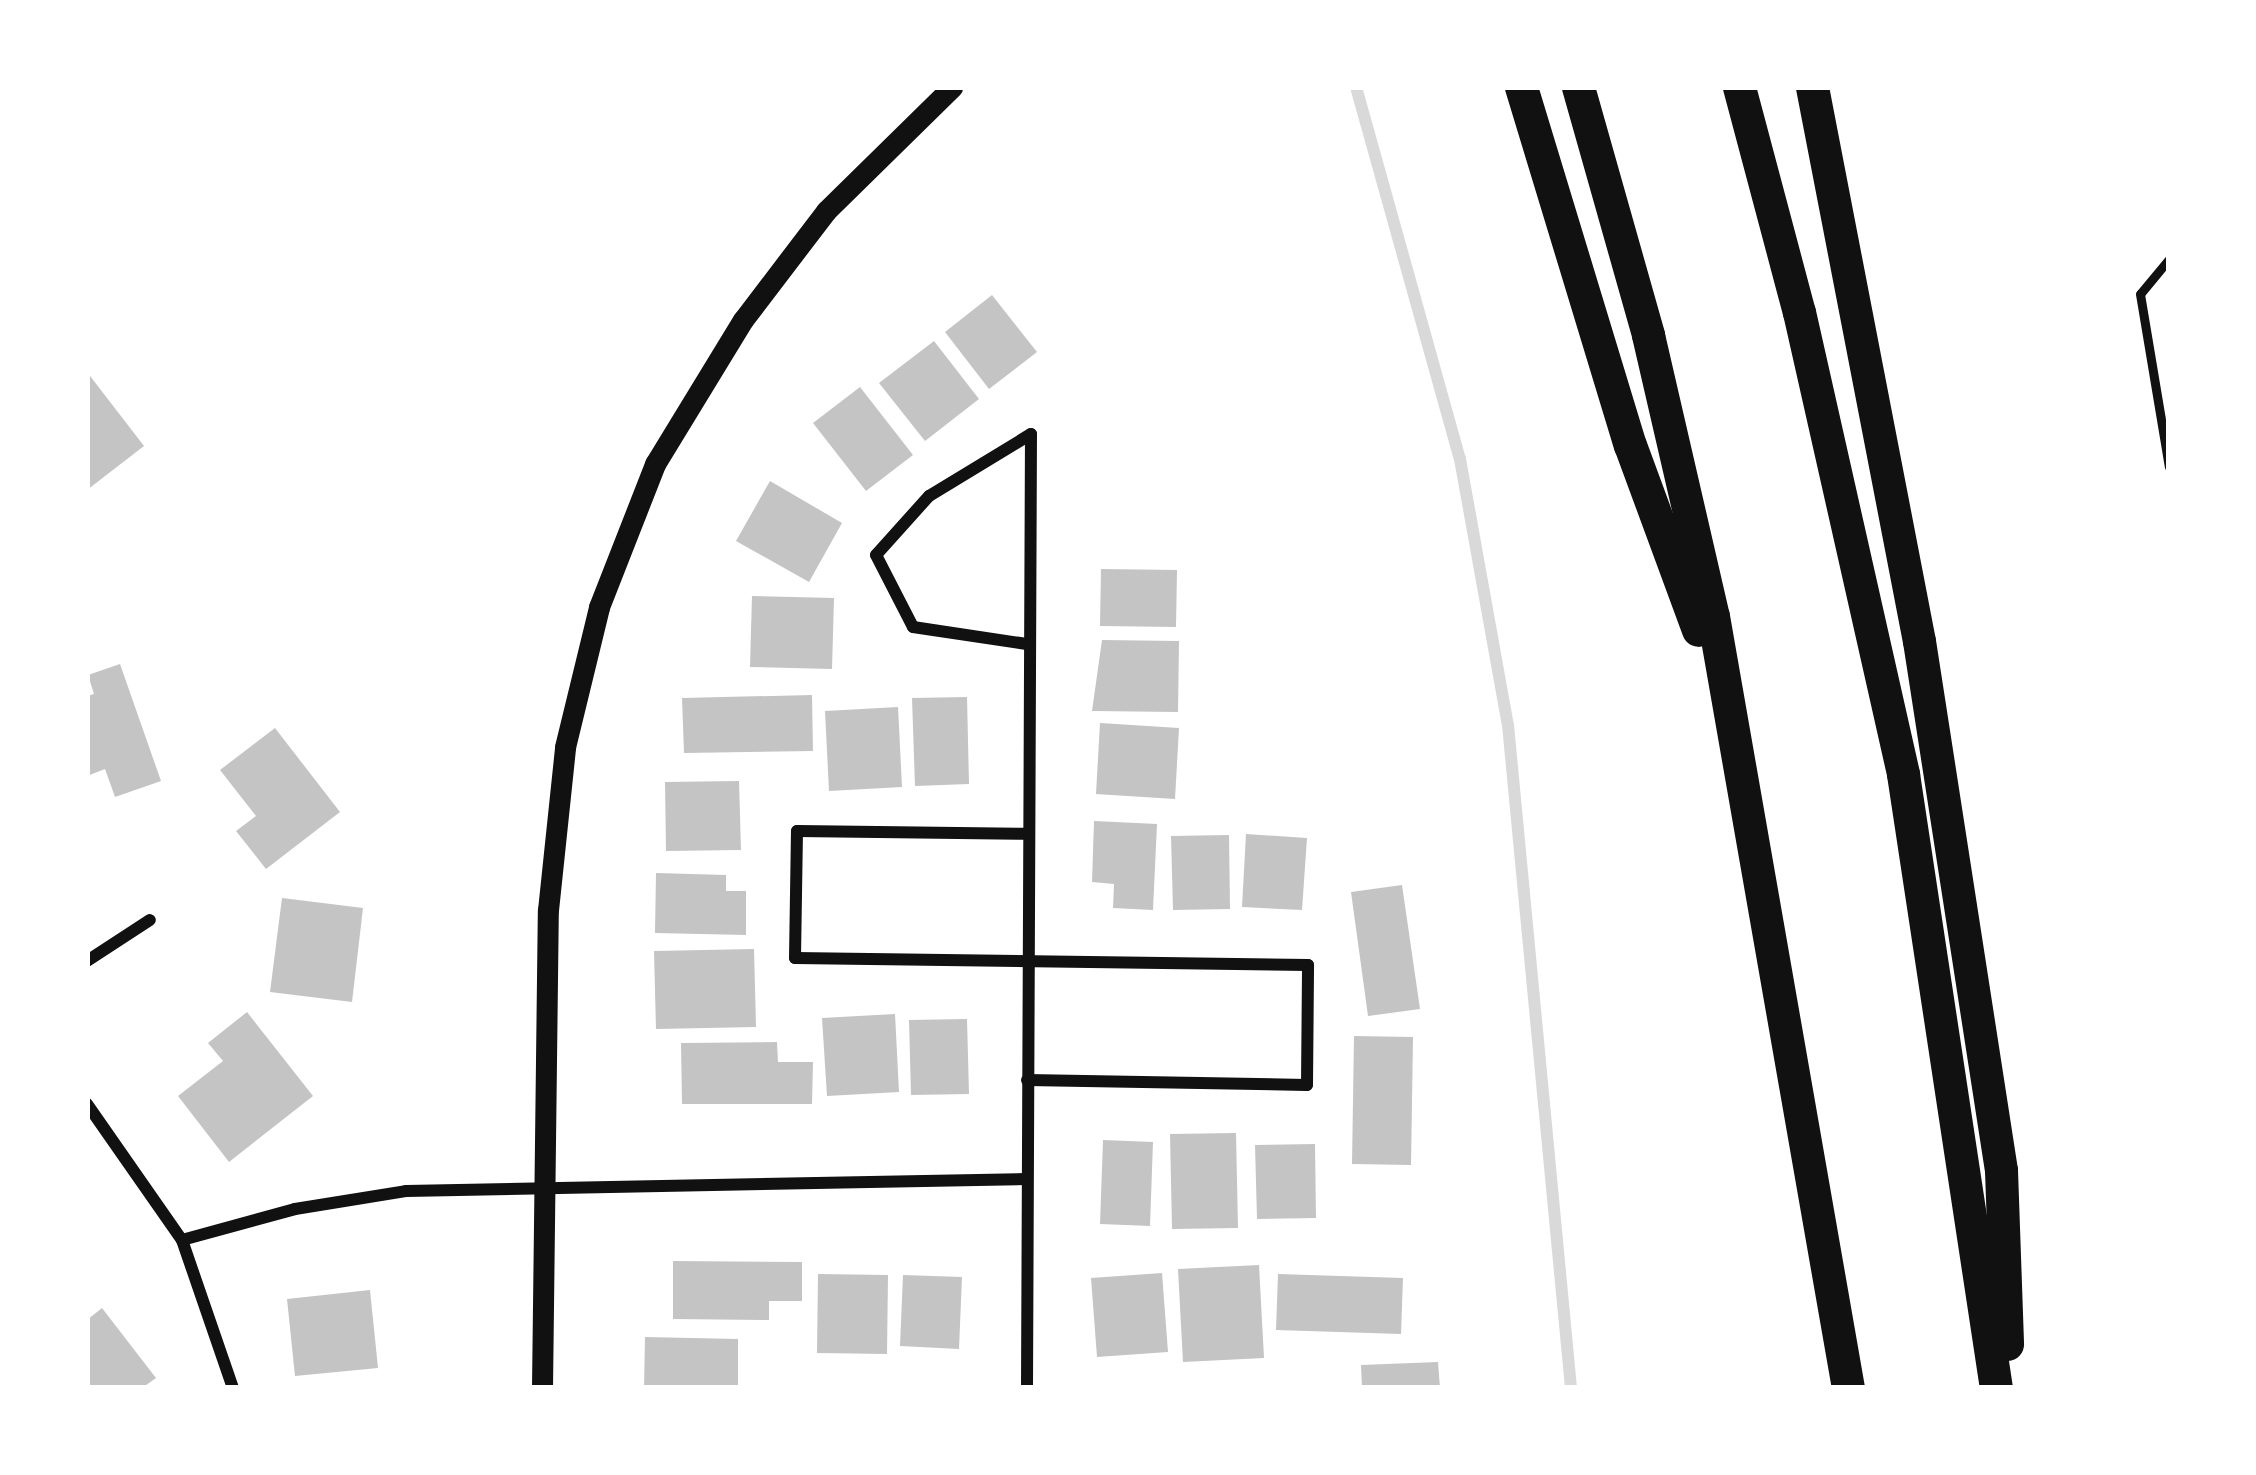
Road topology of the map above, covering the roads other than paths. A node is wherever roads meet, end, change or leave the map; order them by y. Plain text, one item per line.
1 (952, 87) edge
2 (1521, 87) edge
3 (1578, 87) edge
4 (1739, 87) edge
5 (1812, 87) edge
6 (2169, 259) edge
7 (2169, 467) edge
8 (1027, 644) junction
9 (1738, 738) junction
10 (1027, 834) junction
11 (150, 920) dead end
12 (87, 961) edge
13 (1027, 962) junction
14 (1027, 1080) junction
15 (87, 1104) edge
16 (1027, 1179) junction
17 (543, 1191) junction
18 (182, 1240) junction
19 (232, 1388) edge
20 (542, 1388) edge
21 (1027, 1388) edge
22 (1848, 1388) edge
23 (1996, 1388) edge
24 (2009, 1388) edge

1 - 17 street
2 - 9 highway
3 - 9 highway
4 - 23 highway
5 - 24 highway
6 - 7 lane
8 - 8 street
8 - 10 street
9 - 22 highway
10 - 13 street
10 - 13 street
11 - 12 street
13 - 14 street
13 - 14 street
14 - 16 street
15 - 18 street
16 - 17 street
16 - 21 street
17 - 18 street
17 - 20 street
18 - 19 street

